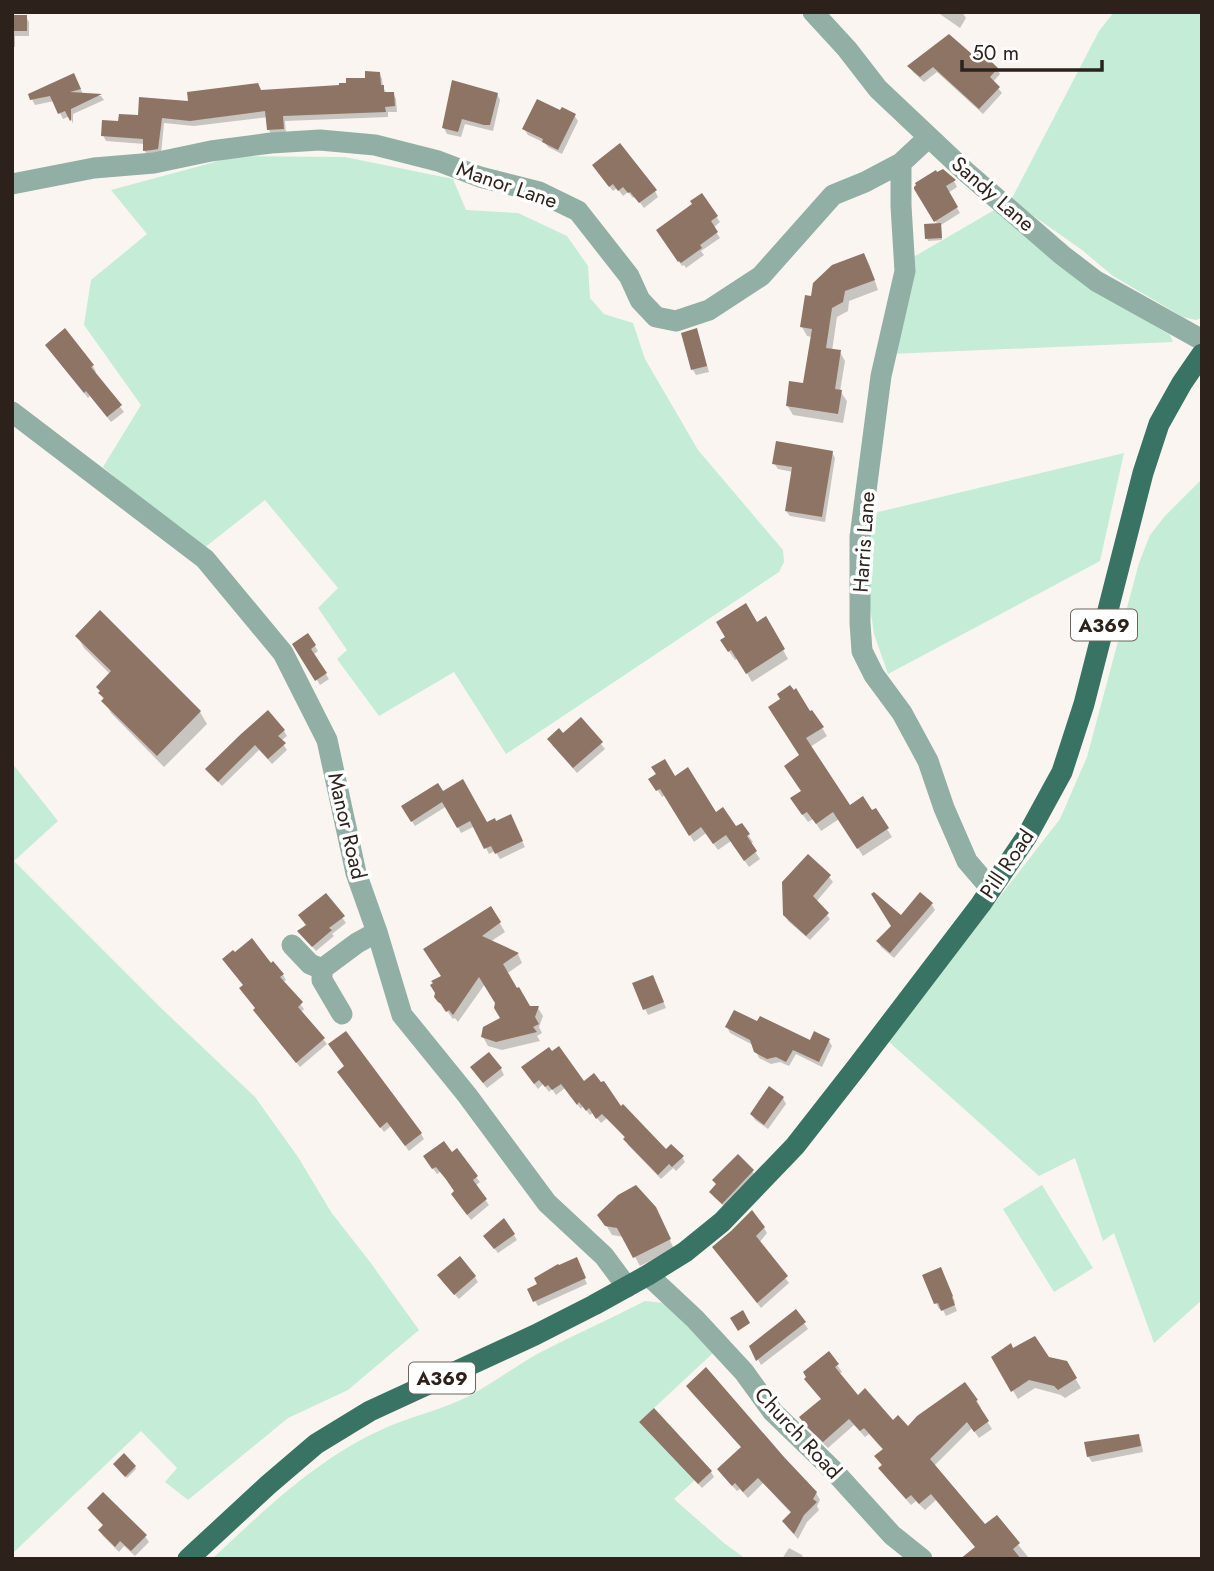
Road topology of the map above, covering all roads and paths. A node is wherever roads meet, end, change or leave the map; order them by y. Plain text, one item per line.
1 (813, 12) edge
2 (929, 137) junction
3 (901, 163) junction
4 (12, 184) edge
5 (1202, 340) edge
6 (1202, 354) edge
7 (12, 412) edge
8 (991, 889) junction
9 (377, 932) junction
10 (292, 945) dead end
11 (322, 969) junction
12 (342, 1014) dead end
13 (648, 1275) junction
14 (627, 1287) junction
15 (188, 1559) edge
16 (922, 1559) edge

1 - 2 street, Sandy Lane
2 - 3 street, Manor Lane
2 - 5 street, Sandy Lane
3 - 4 street, Manor Lane
3 - 8 street, Harris Lane
6 - 8 main road, Pill Road / A369
7 - 9 street, Manor Road
8 - 13 main road, Pill Road / A369
9 - 11 street
9 - 14 street, Manor Road
10 - 11 street
11 - 12 street
13 - 14 main road, A369
13 - 16 street, Church Road
14 - 15 main road, A369

